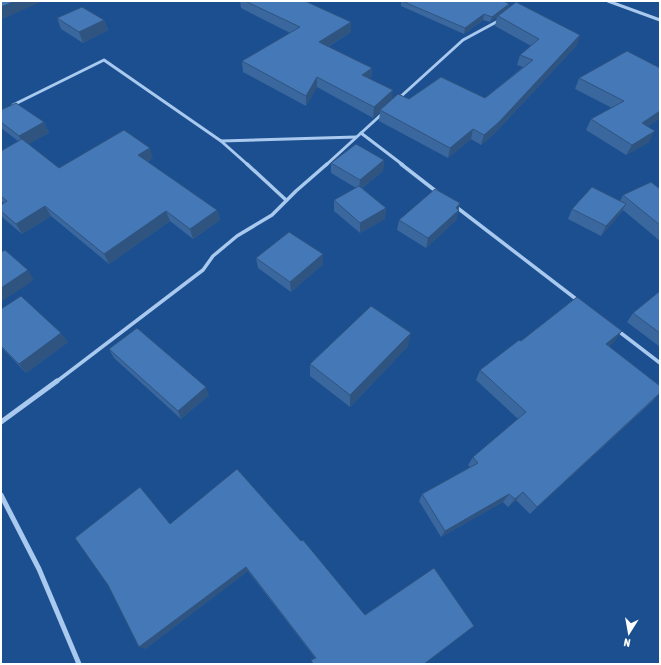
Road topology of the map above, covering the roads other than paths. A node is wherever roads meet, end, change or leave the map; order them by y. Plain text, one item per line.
1 (608, 1) edge
2 (505, 16) edge
3 (660, 20) edge
4 (392, 105) edge
5 (8, 108) edge
6 (386, 110) edge
7 (361, 133) junction
8 (357, 137) junction
9 (221, 141) junction
10 (441, 195) edge
11 (286, 200) junction
12 (453, 204) edge
13 (582, 304) edge
14 (612, 326) edge
15 (660, 363) edge
16 (1, 422) edge
17 (1, 495) edge
18 (79, 664) edge

1 - 3 street
2 - 4 street
5 - 9 street
6 - 7 street
7 - 8 street
7 - 10 street
8 - 9 street
8 - 11 street
9 - 11 street
11 - 16 street
12 - 13 street
14 - 15 street
17 - 18 street

